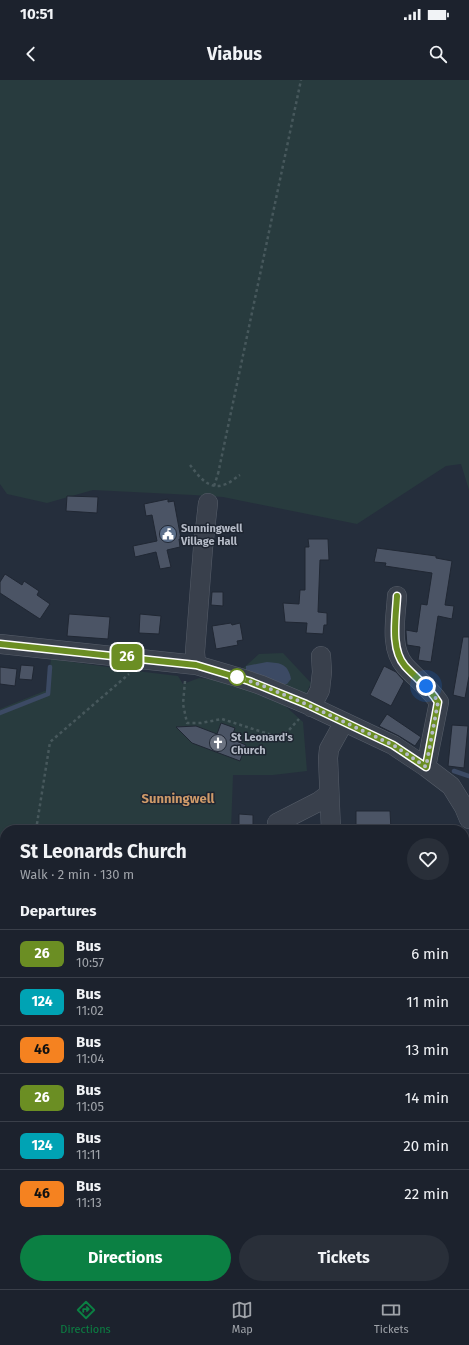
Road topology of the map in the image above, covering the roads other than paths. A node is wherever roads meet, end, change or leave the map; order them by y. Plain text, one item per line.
1 (211, 497) road end
2 (397, 596) dead end
3 (0, 644) edge
4 (321, 656) dead end
5 (191, 665) junction
6 (309, 706) junction
7 (344, 722) junction
8 (426, 767) junction
9 (329, 794) junction
10 (467, 810) edge
11 (277, 823) dead end
12 (331, 825) edge

1 - 5 street
2 - 8 street
3 - 5 street
4 - 6 street
5 - 6 street
6 - 7 street
7 - 8 street
7 - 9 street
8 - 10 street
9 - 11 street
9 - 12 street

